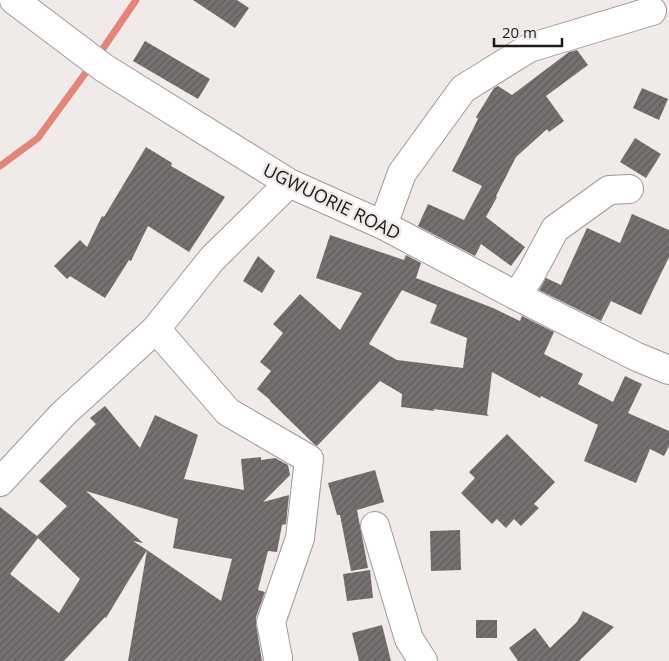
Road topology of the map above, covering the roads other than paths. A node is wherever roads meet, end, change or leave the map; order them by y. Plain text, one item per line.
1 (14, 0) edge
2 (652, 11) dead end
3 (288, 183) junction
4 (629, 189) dead end
5 (382, 225) junction
6 (517, 296) junction
7 (156, 329) junction
8 (669, 370) edge
9 (0, 482) edge
10 (375, 526) dead end
11 (278, 658) dead end
12 (423, 661) edge

1 - 3 street, UGWUORIE ROAD
2 - 5 street
3 - 5 street, UGWUORIE ROAD
3 - 7 street
4 - 6 street
5 - 6 street, UGWUORIE ROAD
6 - 8 street, UGWUORIE ROAD
7 - 9 street
7 - 11 street
10 - 12 street

